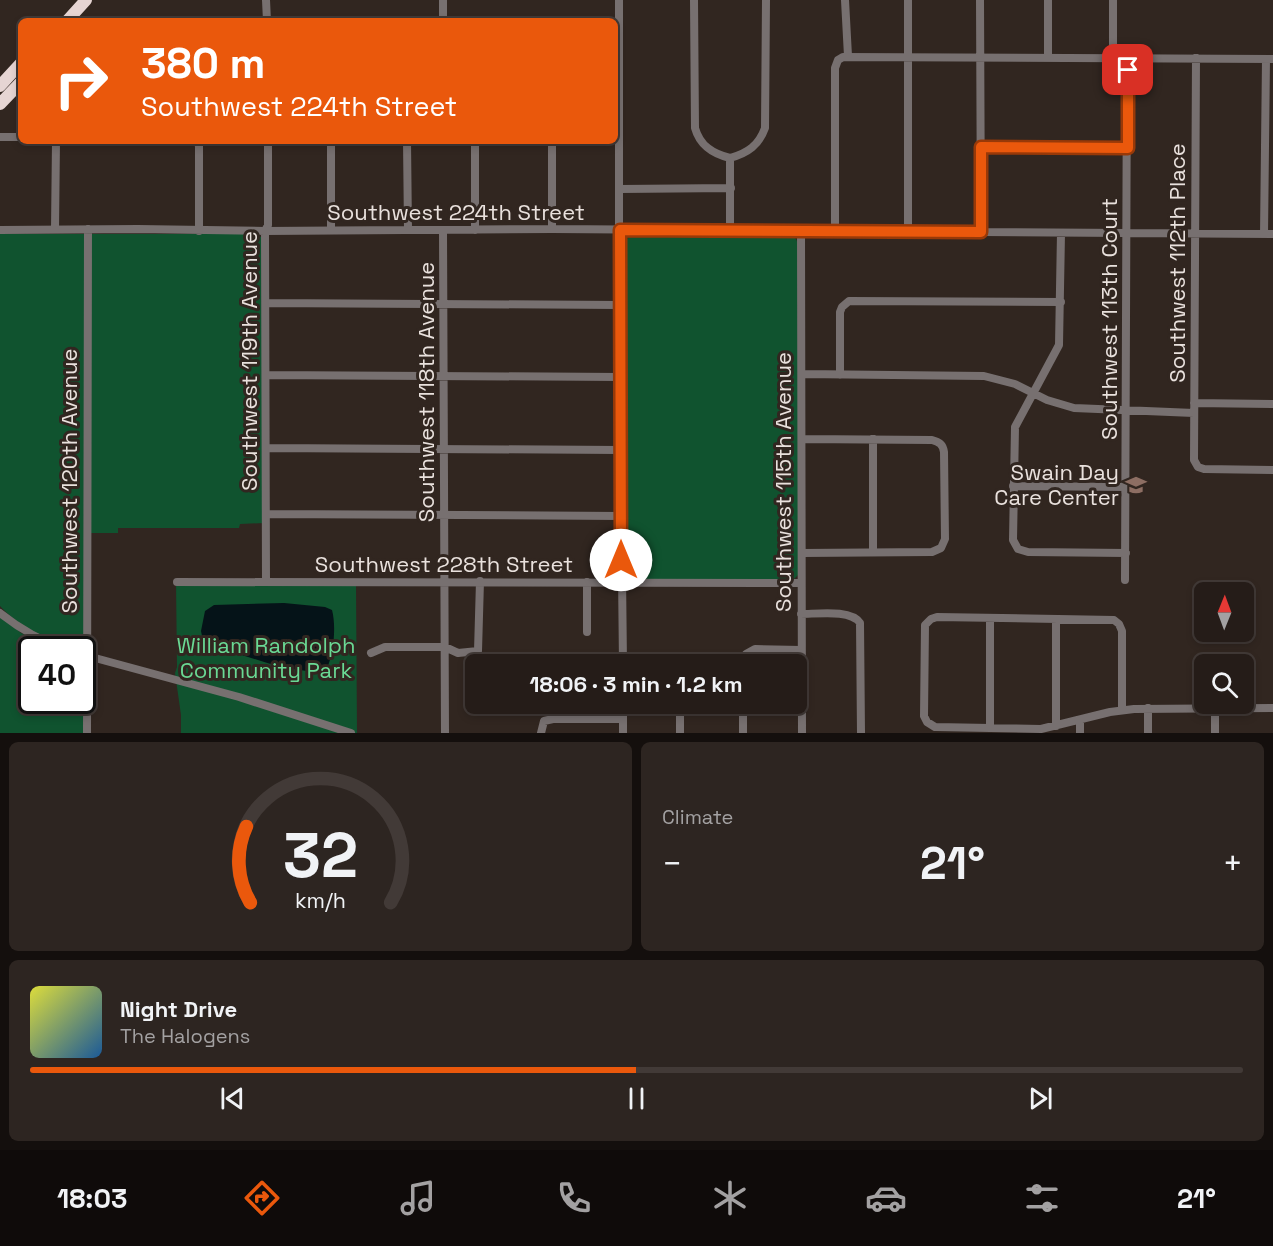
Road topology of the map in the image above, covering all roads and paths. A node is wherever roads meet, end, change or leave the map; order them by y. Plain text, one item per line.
1 (79, 0) edge
2 (86, 0) edge
3 (96, 0) edge
4 (266, 0) edge
5 (443, 0) edge
6 (620, 0) edge
7 (694, 0) edge
8 (766, 0) edge
9 (845, 0) edge
10 (908, 0) edge
11 (981, 0) edge
12 (1048, 0) edge
13 (1113, 0) edge
14 (63, 18) edge
15 (70, 18) edge
16 (80, 18) edge
17 (267, 18) edge
18 (443, 18) edge
19 (618, 29) edge
20 (848, 56) junction
21 (908, 57) junction
22 (981, 57) junction
23 (1048, 58) junction
24 (1113, 58) junction
25 (1128, 58) junction
26 (1196, 58) junction
27 (1270, 59) edge
28 (18, 66) edge
29 (18, 85) edge
30 (0, 86) edge
31 (618, 92) edge
32 (0, 104) edge
33 (0, 137) edge
34 (18, 137) edge
35 (56, 144) edge
36 (199, 144) edge
37 (268, 144) edge
38 (331, 144) edge
39 (407, 144) edge
40 (475, 144) edge
41 (552, 144) edge
42 (981, 147) junction
43 (1128, 148) junction
44 (730, 158) junction
45 (730, 188) junction
46 (620, 189) junction
47 (55, 229) junction
48 (88, 229) junction
49 (552, 229) junction
50 (0, 230) edge
51 (332, 230) junction
52 (408, 230) junction
53 (443, 230) junction
54 (475, 230) junction
55 (620, 230) junction
56 (730, 230) junction
57 (199, 231) junction
58 (265, 231) junction
59 (801, 231) junction
60 (835, 231) junction
61 (908, 232) junction
62 (981, 232) junction
63 (1061, 233) junction
64 (1128, 233) junction
65 (1195, 234) junction
66 (1268, 234) edge
67 (1061, 302) junction
68 (266, 303) junction
69 (444, 304) junction
70 (619, 305) junction
71 (802, 374) junction
72 (266, 375) junction
73 (840, 375) junction
74 (444, 376) junction
75 (620, 377) junction
76 (1033, 393) junction
77 (1194, 403) junction
78 (1273, 404) edge
79 (1126, 411) junction
80 (1194, 413) junction
81 (873, 439) junction
82 (802, 440) junction
83 (267, 448) junction
84 (445, 449) junction
85 (620, 450) junction
86 (1273, 470) edge
87 (1013, 486) junction
88 (1126, 487) junction
89 (266, 514) junction
90 (445, 515) junction
91 (621, 516) junction
92 (873, 552) junction
93 (801, 553) junction
94 (1126, 553) junction
95 (1125, 580) dead end
96 (444, 581) junction
97 (480, 581) junction
98 (177, 582) dead end
99 (266, 582) junction
100 (587, 582) junction
101 (621, 582) junction
102 (801, 583) junction
103 (0, 613) edge
104 (801, 614) junction
105 (990, 618) junction
106 (1056, 619) junction
107 (587, 632) dead end
108 (34, 636) edge
109 (85, 636) edge
110 (445, 647) junction
111 (801, 650) junction
112 (371, 653) dead end
113 (623, 654) edge
114 (747, 654) edge
115 (96, 658) edge
116 (1148, 708) junction
117 (1194, 708) edge
118 (1254, 708) edge
119 (1273, 708) edge
120 (1122, 710) junction
121 (87, 714) edge
122 (623, 714) edge
123 (680, 714) edge
124 (743, 714) edge
125 (1215, 714) edge
126 (623, 719) junction
127 (1080, 720) junction
128 (1056, 726) junction
129 (990, 728) junction
130 (1013, 731) edge
131 (87, 733) edge
132 (351, 733) edge
133 (446, 733) edge
134 (541, 733) edge
135 (623, 733) edge
136 (680, 733) edge
137 (743, 733) edge
138 (802, 733) edge
139 (861, 733) edge
140 (1080, 733) edge
141 (1148, 733) edge
142 (1215, 733) edge

1 - 14 highway
2 - 15 highway
3 - 16 highway
4 - 17 street
5 - 18 street
6 - 19 street
7 - 44 street
8 - 44 street
9 - 20 street
10 - 21 street
11 - 22 street
12 - 23 street
13 - 24 street
20 - 21 street
20 - 60 street
21 - 22 street
21 - 61 street
22 - 23 street
22 - 42 street
23 - 24 street
24 - 25 street
25 - 26 street
25 - 43 street, Southwest 113th Court
26 - 27 street
26 - 65 street, Southwest 112th Place
27 - 66 street
28 - 30 highway
29 - 32 highway
31 - 46 street
33 - 34 street
35 - 47 street
36 - 57 street
37 - 58 street, Southwest 119th Avenue
38 - 51 street
39 - 52 street
40 - 54 street
41 - 49 street
42 - 43 street
42 - 62 street
43 - 64 street, Southwest 113th Court
44 - 45 street
45 - 46 street
45 - 56 street
46 - 55 street
47 - 48 street, Southwest 224th Street
47 - 50 street, Southwest 224th Street
48 - 57 street, Southwest 224th Street
48 - 109 street, Southwest 120th Avenue
49 - 54 street, Southwest 224th Street
49 - 55 street, Southwest 224th Street
51 - 52 street, Southwest 224th Street
51 - 58 street, Southwest 224th Street
52 - 53 street, Southwest 224th Street
53 - 54 street, Southwest 224th Street
53 - 69 street, Southwest 118th Avenue
55 - 56 street, Southwest 224th Street
55 - 70 street
56 - 59 street, Southwest 224th Street
57 - 58 street, Southwest 224th Street
58 - 68 street, Southwest 119th Avenue
59 - 60 street, Southwest 224th Street
59 - 71 street, Southwest 115th Avenue
60 - 61 street, Southwest 224th Street
61 - 62 street, Southwest 224th Street
62 - 63 street, Southwest 224th Street
63 - 64 street, Southwest 224th Street
63 - 67 street
64 - 65 street, Southwest 224th Street
64 - 79 street, Southwest 113th Court
65 - 66 street, Southwest 224th Street
65 - 77 street, Southwest 112th Place
67 - 73 street
67 - 76 street
68 - 69 street
68 - 72 street, Southwest 119th Avenue
69 - 70 street
69 - 74 street, Southwest 118th Avenue
70 - 75 street
71 - 73 street
71 - 82 street, Southwest 115th Avenue
72 - 74 street
72 - 83 street, Southwest 119th Avenue
73 - 76 street
74 - 75 street
74 - 84 street, Southwest 118th Avenue
75 - 85 street
76 - 79 street
76 - 87 street
77 - 78 street
77 - 80 street, Southwest 112th Place
79 - 80 street
79 - 88 street, Southwest 113th Court
80 - 86 street, Southwest 112th Place
81 - 82 street
81 - 92 street
81 - 92 street
82 - 93 street, Southwest 115th Avenue
83 - 84 street
83 - 89 street, Southwest 119th Avenue
84 - 85 street
84 - 90 street, Southwest 118th Avenue
85 - 91 street
87 - 88 street
87 - 94 street
88 - 94 street, Southwest 113th Court
89 - 90 street
89 - 99 street, Southwest 119th Avenue
90 - 91 street
90 - 96 street, Southwest 118th Avenue
91 - 101 street
92 - 93 street
93 - 102 street, Southwest 115th Avenue
94 - 95 street, Southwest 113th Court
96 - 97 street, Southwest 228th Street
96 - 99 street, Southwest 228th Street
96 - 110 street, Southwest 118th Avenue
97 - 100 street, Southwest 228th Street
97 - 110 street
98 - 99 street, Southwest 228th Street
100 - 101 street, Southwest 228th Street
100 - 107 street
101 - 102 street, Southwest 228th Street
101 - 113 street
102 - 104 street, Southwest 115th Avenue
103 - 108 street
104 - 111 street, Southwest 115th Avenue
104 - 139 street
105 - 106 street
105 - 129 street
105 - 129 street
106 - 120 street
106 - 128 street
110 - 112 street
110 - 133 street, Southwest 118th Avenue
111 - 114 street
111 - 138 street, Southwest 115th Avenue
115 - 132 street
116 - 117 street
116 - 120 street
116 - 141 street
118 - 119 street
120 - 127 street
121 - 131 street, Southwest 120th Avenue
122 - 126 street
123 - 136 street
124 - 137 street
125 - 142 street
126 - 134 street
126 - 135 street
127 - 128 street
127 - 140 street
128 - 130 street
129 - 130 street

